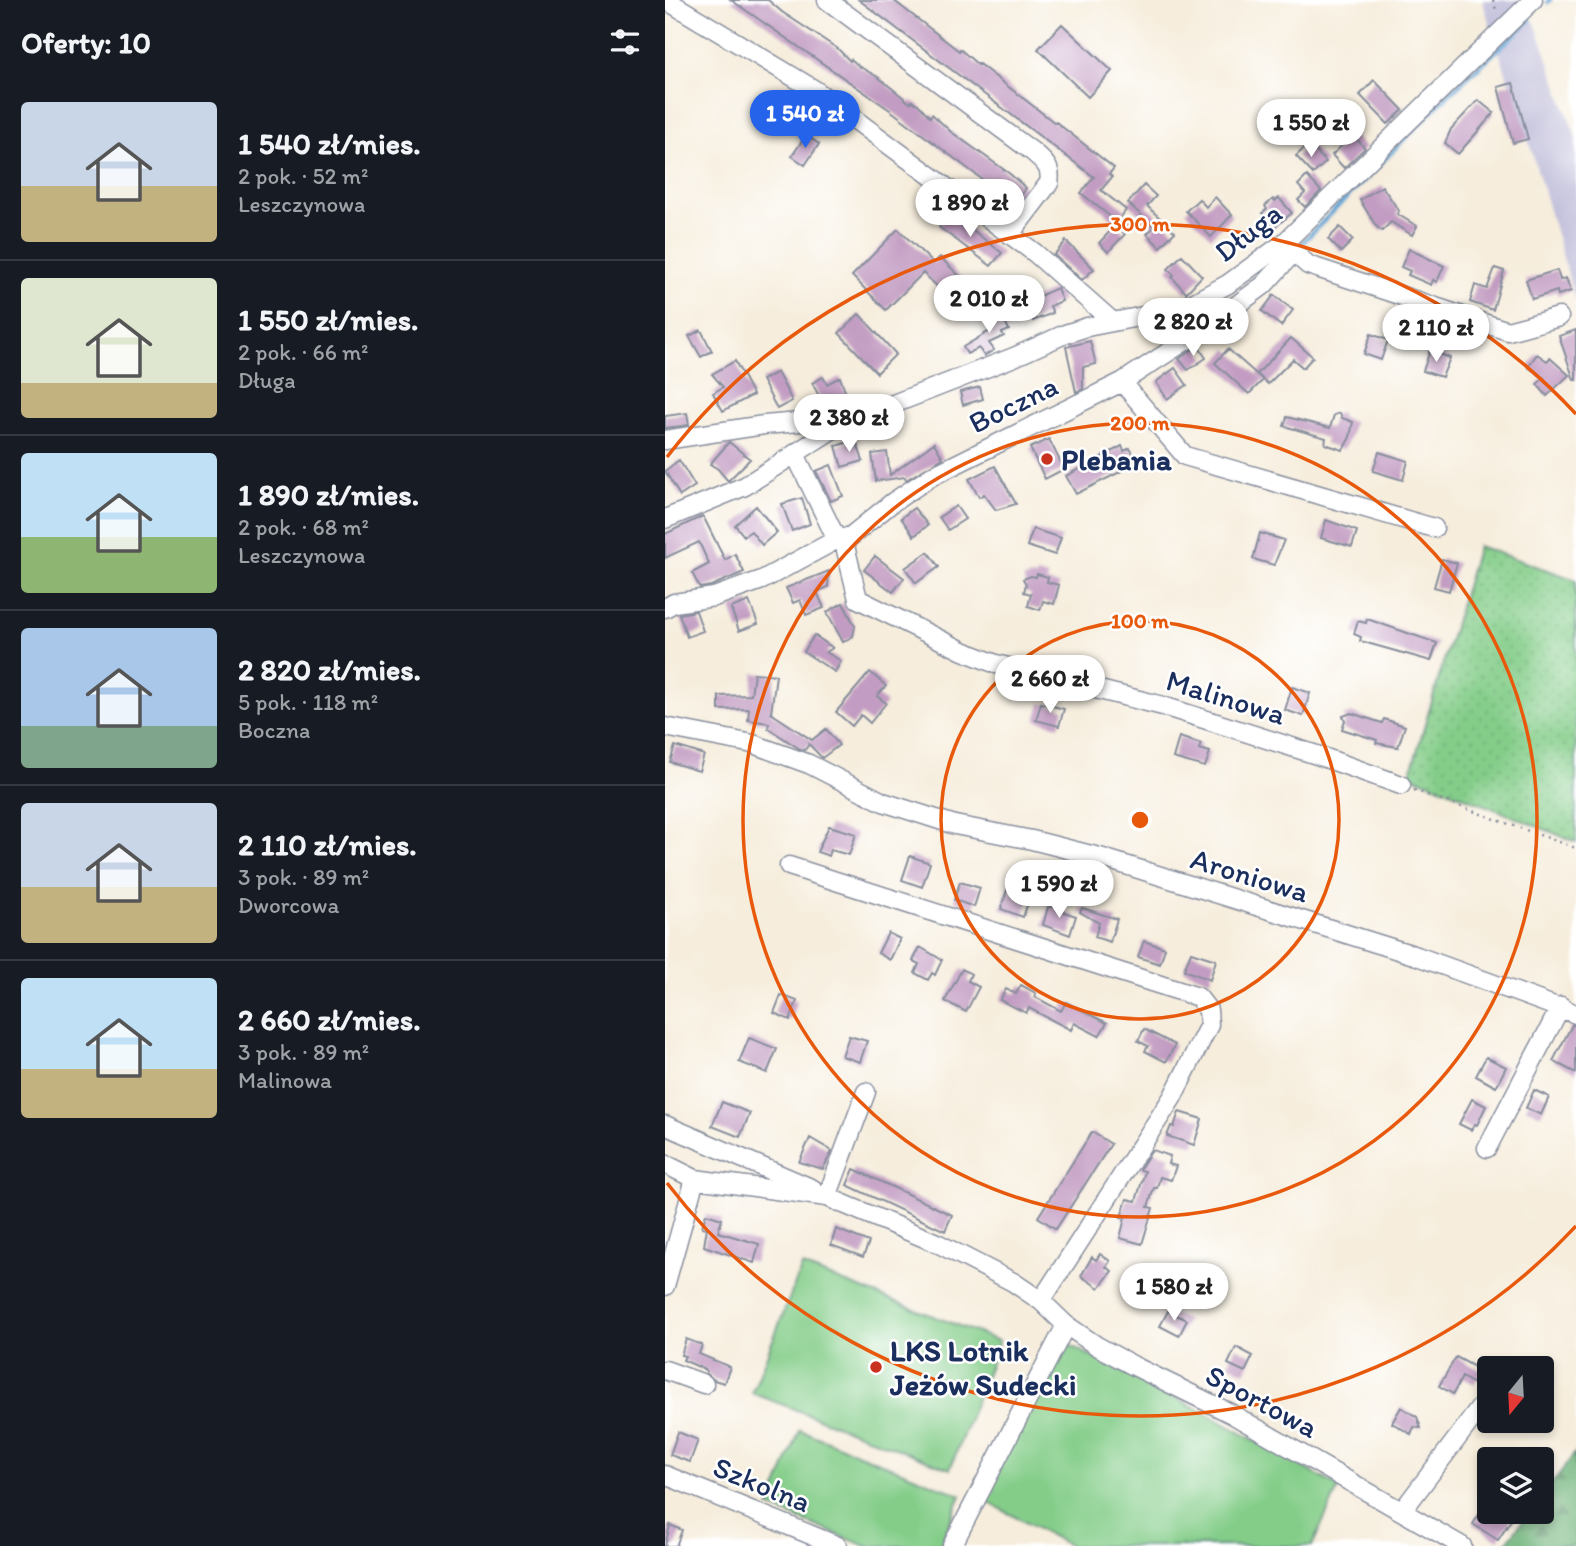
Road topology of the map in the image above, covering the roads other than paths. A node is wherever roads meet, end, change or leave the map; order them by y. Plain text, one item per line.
1 (827, 0) edge
2 (1533, 0) edge
3 (666, 1) edge
4 (685, 5) edge
5 (1010, 234) junction
6 (1289, 248) junction
7 (1559, 317) dead end
8 (1113, 322) junction
9 (1122, 382) junction
10 (830, 431) junction
11 (665, 440) edge
12 (795, 454) junction
13 (665, 519) edge
14 (1434, 528) dead end
15 (840, 539) junction
16 (665, 608) edge
17 (665, 727) edge
18 (1401, 785) road end
19 (789, 866) dead end
20 (1568, 1010) edge
21 (866, 1092) dead end
22 (665, 1125) edge
23 (1487, 1148) dead end
24 (665, 1164) edge
25 (695, 1179) junction
26 (821, 1196) junction
27 (665, 1286) edge
28 (1041, 1301) junction
29 (1066, 1325) junction
30 (665, 1370) edge
31 (704, 1384) dead end
32 (1477, 1412) edge
33 (665, 1475) edge
34 (1403, 1510) junction
35 (838, 1546) edge
36 (952, 1546) edge
37 (1462, 1546) edge

1 - 5 street
2 - 6 street, Długa
3 - 4 street
4 - 5 street
5 - 8 street
6 - 7 street
6 - 8 street, Długa
6 - 9 street, Boczna
8 - 10 street, Długa
9 - 14 street
9 - 15 street, Boczna
10 - 11 street
10 - 12 street, Długa
12 - 13 street, Długa
12 - 15 street, Malinowa
15 - 16 street, Boczna
15 - 18 street, Malinowa
17 - 20 street, Aroniowa
19 - 28 street
20 - 23 street
21 - 26 street
22 - 26 street
24 - 25 street, Sportowa
25 - 26 street, Sportowa
25 - 27 street
26 - 28 street, Sportowa
28 - 29 street, Sportowa
29 - 34 street, Sportowa
29 - 36 street
30 - 31 street
32 - 34 street
33 - 35 street, Szkolna
34 - 37 street, Sportowa

